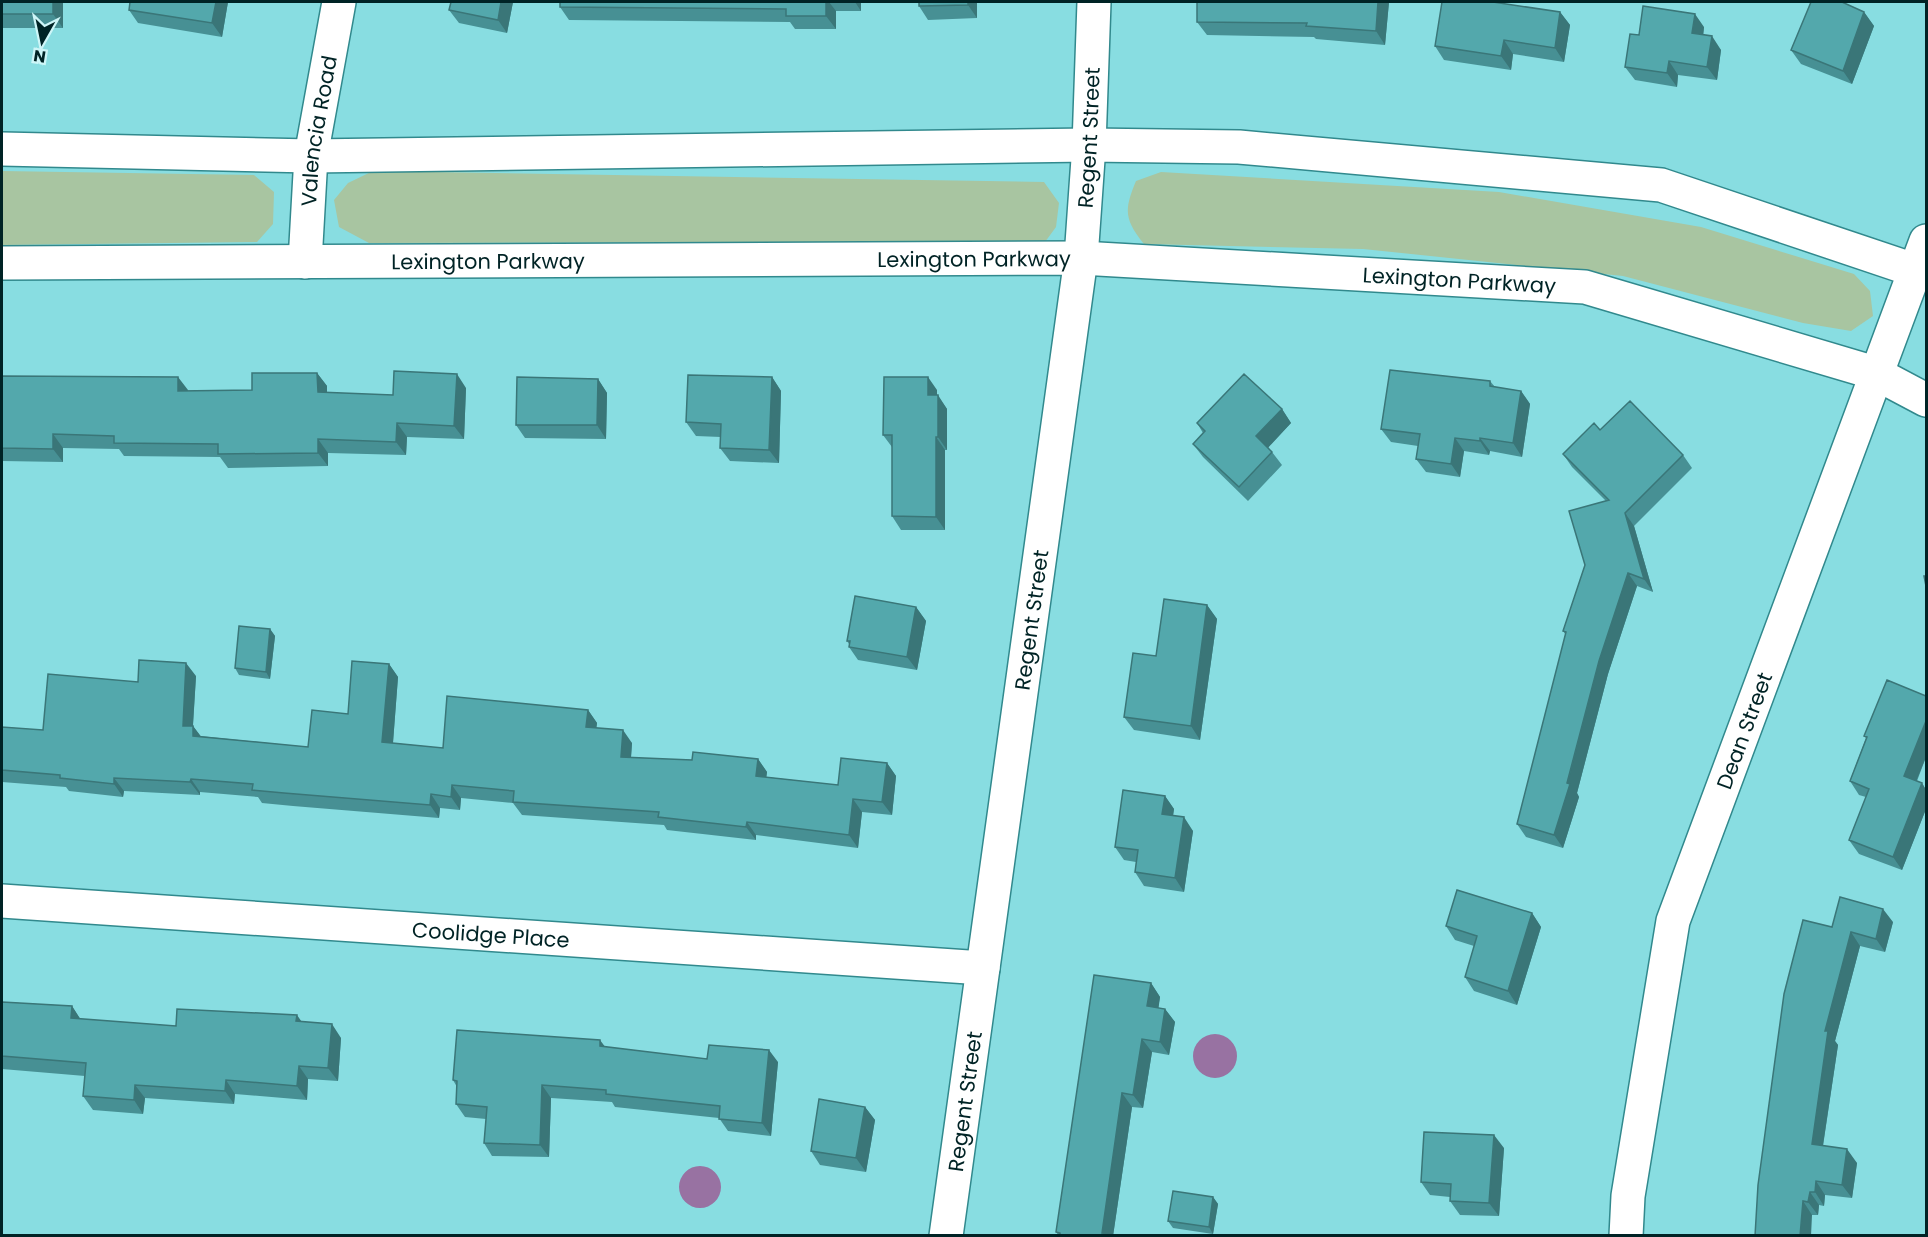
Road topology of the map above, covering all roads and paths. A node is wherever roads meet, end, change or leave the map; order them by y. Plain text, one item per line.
1 (339, 2) edge
2 (1094, 2) edge
3 (1089, 145) junction
4 (2, 148) edge
5 (311, 156) junction
6 (1081, 258) junction
7 (305, 262) junction
8 (1923, 262) edge
9 (2, 263) edge
10 (1875, 373) junction
11 (1926, 400) edge
12 (2, 901) edge
13 (983, 968) junction
14 (946, 1236) edge
15 (1626, 1236) edge

1 - 5 street, Valencia Road
2 - 3 street, Regent Street
3 - 5 street
3 - 6 street, Regent Street
3 - 8 street
4 - 5 street
5 - 7 street, Valencia Road
6 - 7 street, Lexington Parkway
6 - 10 street, Lexington Parkway
6 - 13 street, Regent Street
7 - 9 street, Lexington Parkway
8 - 10 street, Dean Street
10 - 11 street, Lexington Parkway
10 - 15 street, Dean Street
12 - 13 street, Coolidge Place
13 - 14 street, Regent Street

